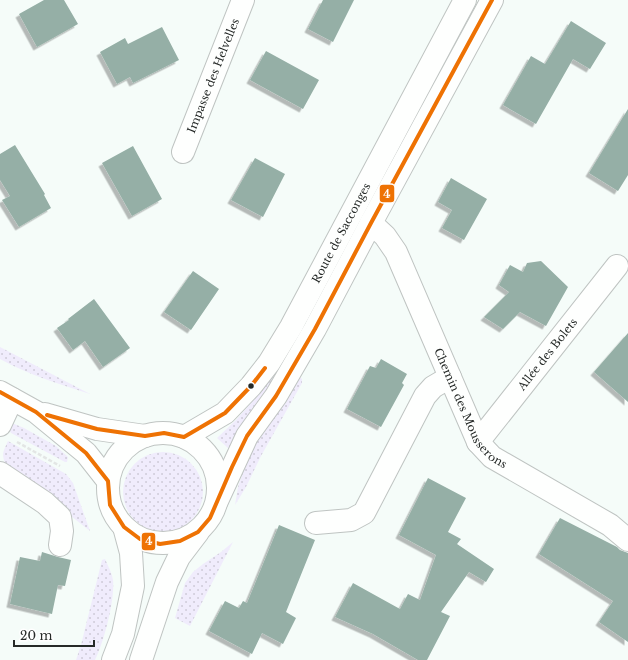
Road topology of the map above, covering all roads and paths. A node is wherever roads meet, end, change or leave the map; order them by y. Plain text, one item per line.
1 (243, 0) edge
2 (465, 0) edge
3 (492, 0) edge
4 (183, 152) dead end
5 (371, 223) junction
6 (617, 266) dead end
7 (450, 377) junction
8 (6, 396) edge
9 (36, 412) junction
10 (0, 425) edge
11 (145, 436) junction
12 (184, 436) junction
13 (478, 442) junction
14 (0, 473) edge
15 (108, 481) junction
16 (217, 501) junction
17 (316, 523) dead end
18 (124, 527) junction
19 (198, 532) junction
20 (628, 540) edge
21 (60, 545) dead end
22 (113, 660) edge
23 (142, 660) edge

1 - 4 street, Impasse des Helvelles
2 - 12 street, Route de Sacconges
3 - 5 street, Route de Sacconges
5 - 7 street, Chemin des Mousserons
5 - 16 street, Route de Sacconges
6 - 13 street, Allée des Bolets
7 - 13 street, Chemin des Mousserons
7 - 17 street
8 - 9 street
8 - 10 street
9 - 11 street
9 - 15 street
11 - 12 street
11 - 15 street
12 - 16 street
13 - 20 street, Chemin des Mousserons
14 - 21 street
15 - 18 street
16 - 19 street
18 - 19 street
18 - 22 street
19 - 23 street

